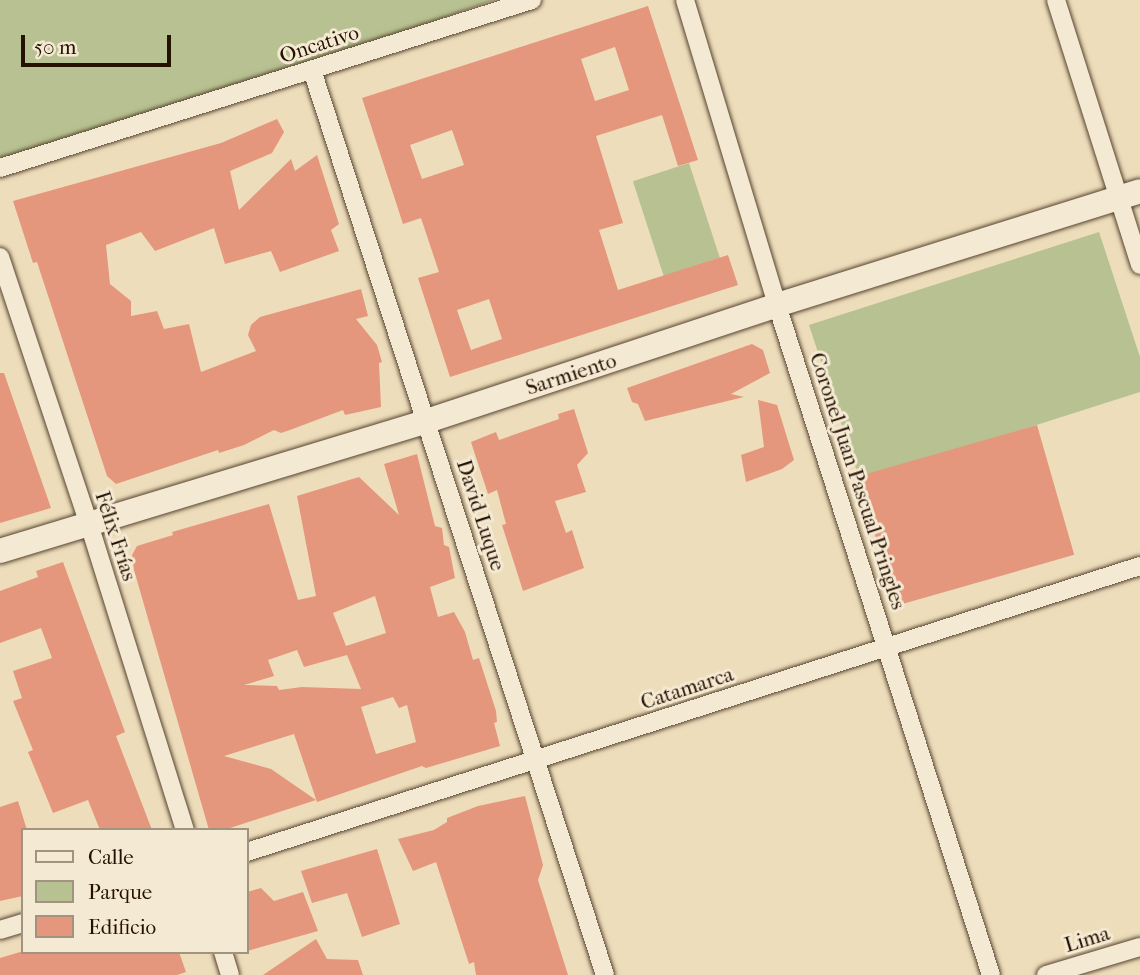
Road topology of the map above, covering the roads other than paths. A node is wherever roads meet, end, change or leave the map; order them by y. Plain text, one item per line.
1 (532, 0) edge
2 (685, 0) edge
3 (1056, 0) edge
4 (312, 70) junction
5 (0, 168) edge
6 (1129, 194) edge
7 (0, 257) edge
8 (1140, 265) edge
9 (777, 305) junction
10 (428, 421) junction
11 (89, 524) junction
12 (0, 551) edge
13 (1140, 566) edge
14 (887, 648) junction
15 (535, 760) junction
16 (184, 828) edge
17 (248, 852) edge
18 (21, 924) edge
19 (0, 930) edge
20 (1140, 947) edge
21 (224, 954) edge
22 (230, 975) edge
23 (605, 975) edge
24 (991, 975) edge
25 (1046, 975) edge

1 - 4 street, Oncativo
2 - 9 street, Coronel Juan Pascual Pringles
3 - 6 street
4 - 5 street, Oncativo
4 - 10 street, David Luque
6 - 8 street
6 - 9 main road, Sarmiento
7 - 11 street, Félix Frías
9 - 10 main road, Sarmiento
9 - 14 street, Coronel Juan Pascual Pringles
10 - 11 main road, Sarmiento
10 - 15 street, David Luque
11 - 12 main road, Sarmiento
11 - 16 street, Félix Frías
13 - 14 street, Catamarca
14 - 15 street, Catamarca
14 - 24 street, Coronel Juan Pascual Pringles
15 - 17 street, Catamarca
15 - 23 street, David Luque
18 - 19 street
20 - 25 street, Lima
21 - 22 street

